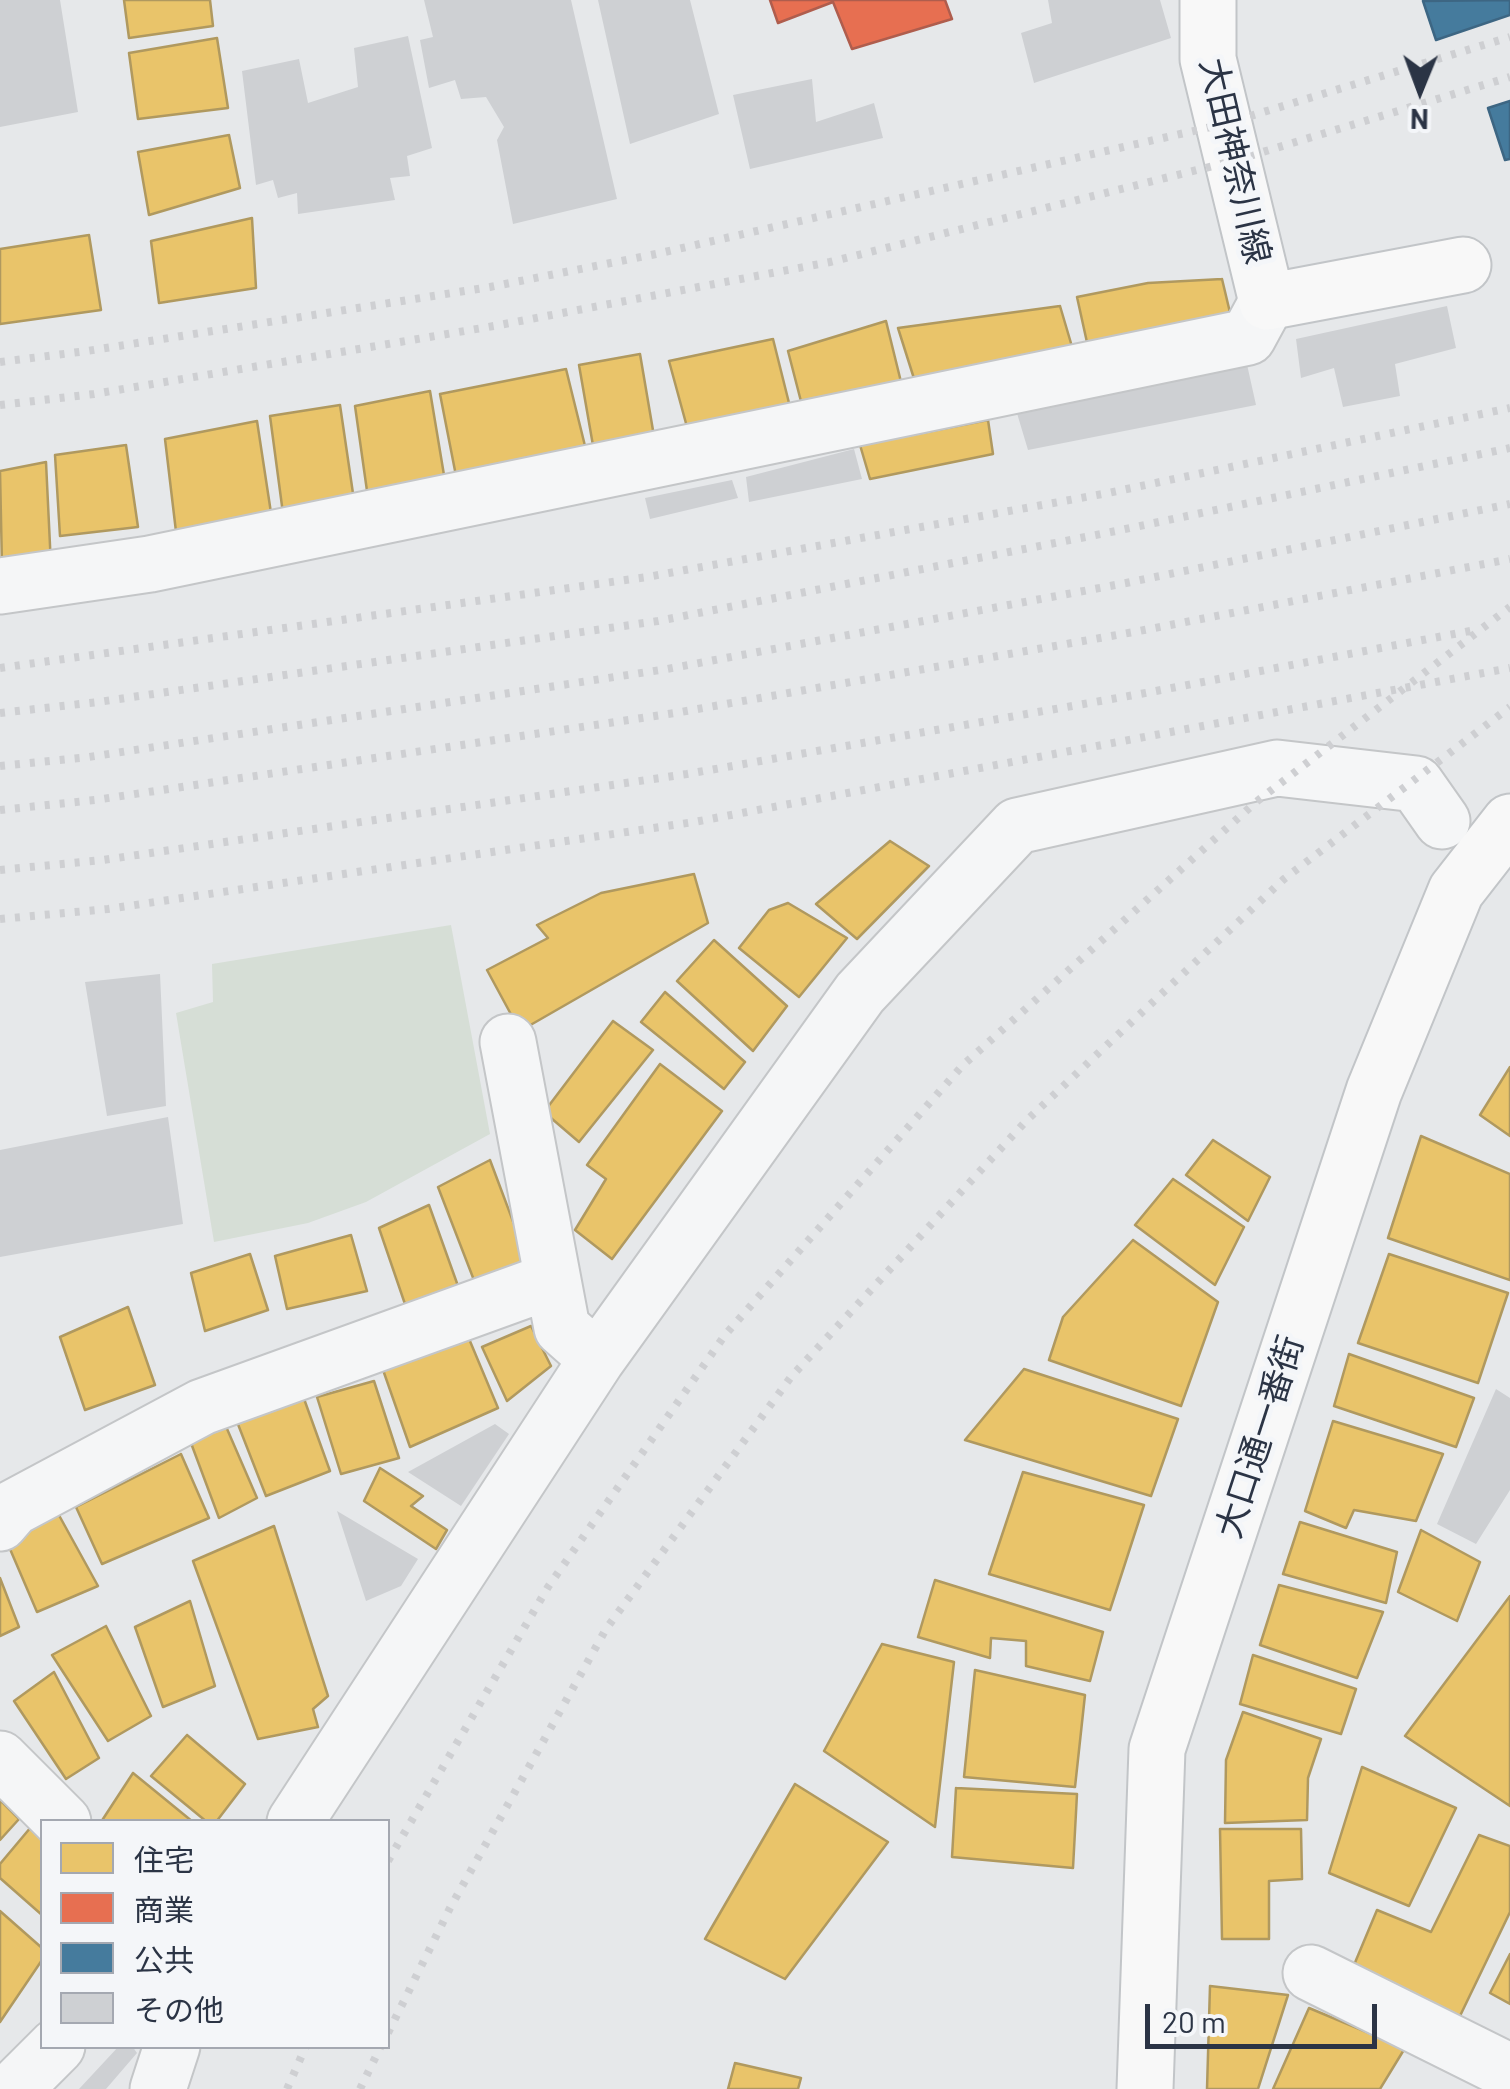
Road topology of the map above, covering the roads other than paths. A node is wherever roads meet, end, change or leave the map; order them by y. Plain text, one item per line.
1 (1208, 0) edge
2 (1464, 266) dead end
3 (1267, 302) junction
4 (0, 586) edge
5 (1442, 821) dead end
6 (1510, 822) edge
7 (508, 1042) dead end
8 (553, 1280) junction
9 (598, 1360) junction
10 (0, 1523) edge
11 (0, 1759) edge
12 (60, 1819) edge
13 (297, 1819) edge
14 (1311, 1973) dead end
15 (54, 2049) edge
16 (171, 2049) edge
17 (1510, 2072) edge
18 (14, 2089) edge
19 (158, 2089) edge
20 (1145, 2089) edge

1 - 3 main road, 大田神奈川線
2 - 3 main road, 大田神奈川線
3 - 4 street
5 - 9 street
6 - 20 main road, 大口通一番街
7 - 8 street
8 - 9 street
8 - 10 street
9 - 13 street
11 - 12 street
14 - 17 street
15 - 18 street
16 - 19 street

